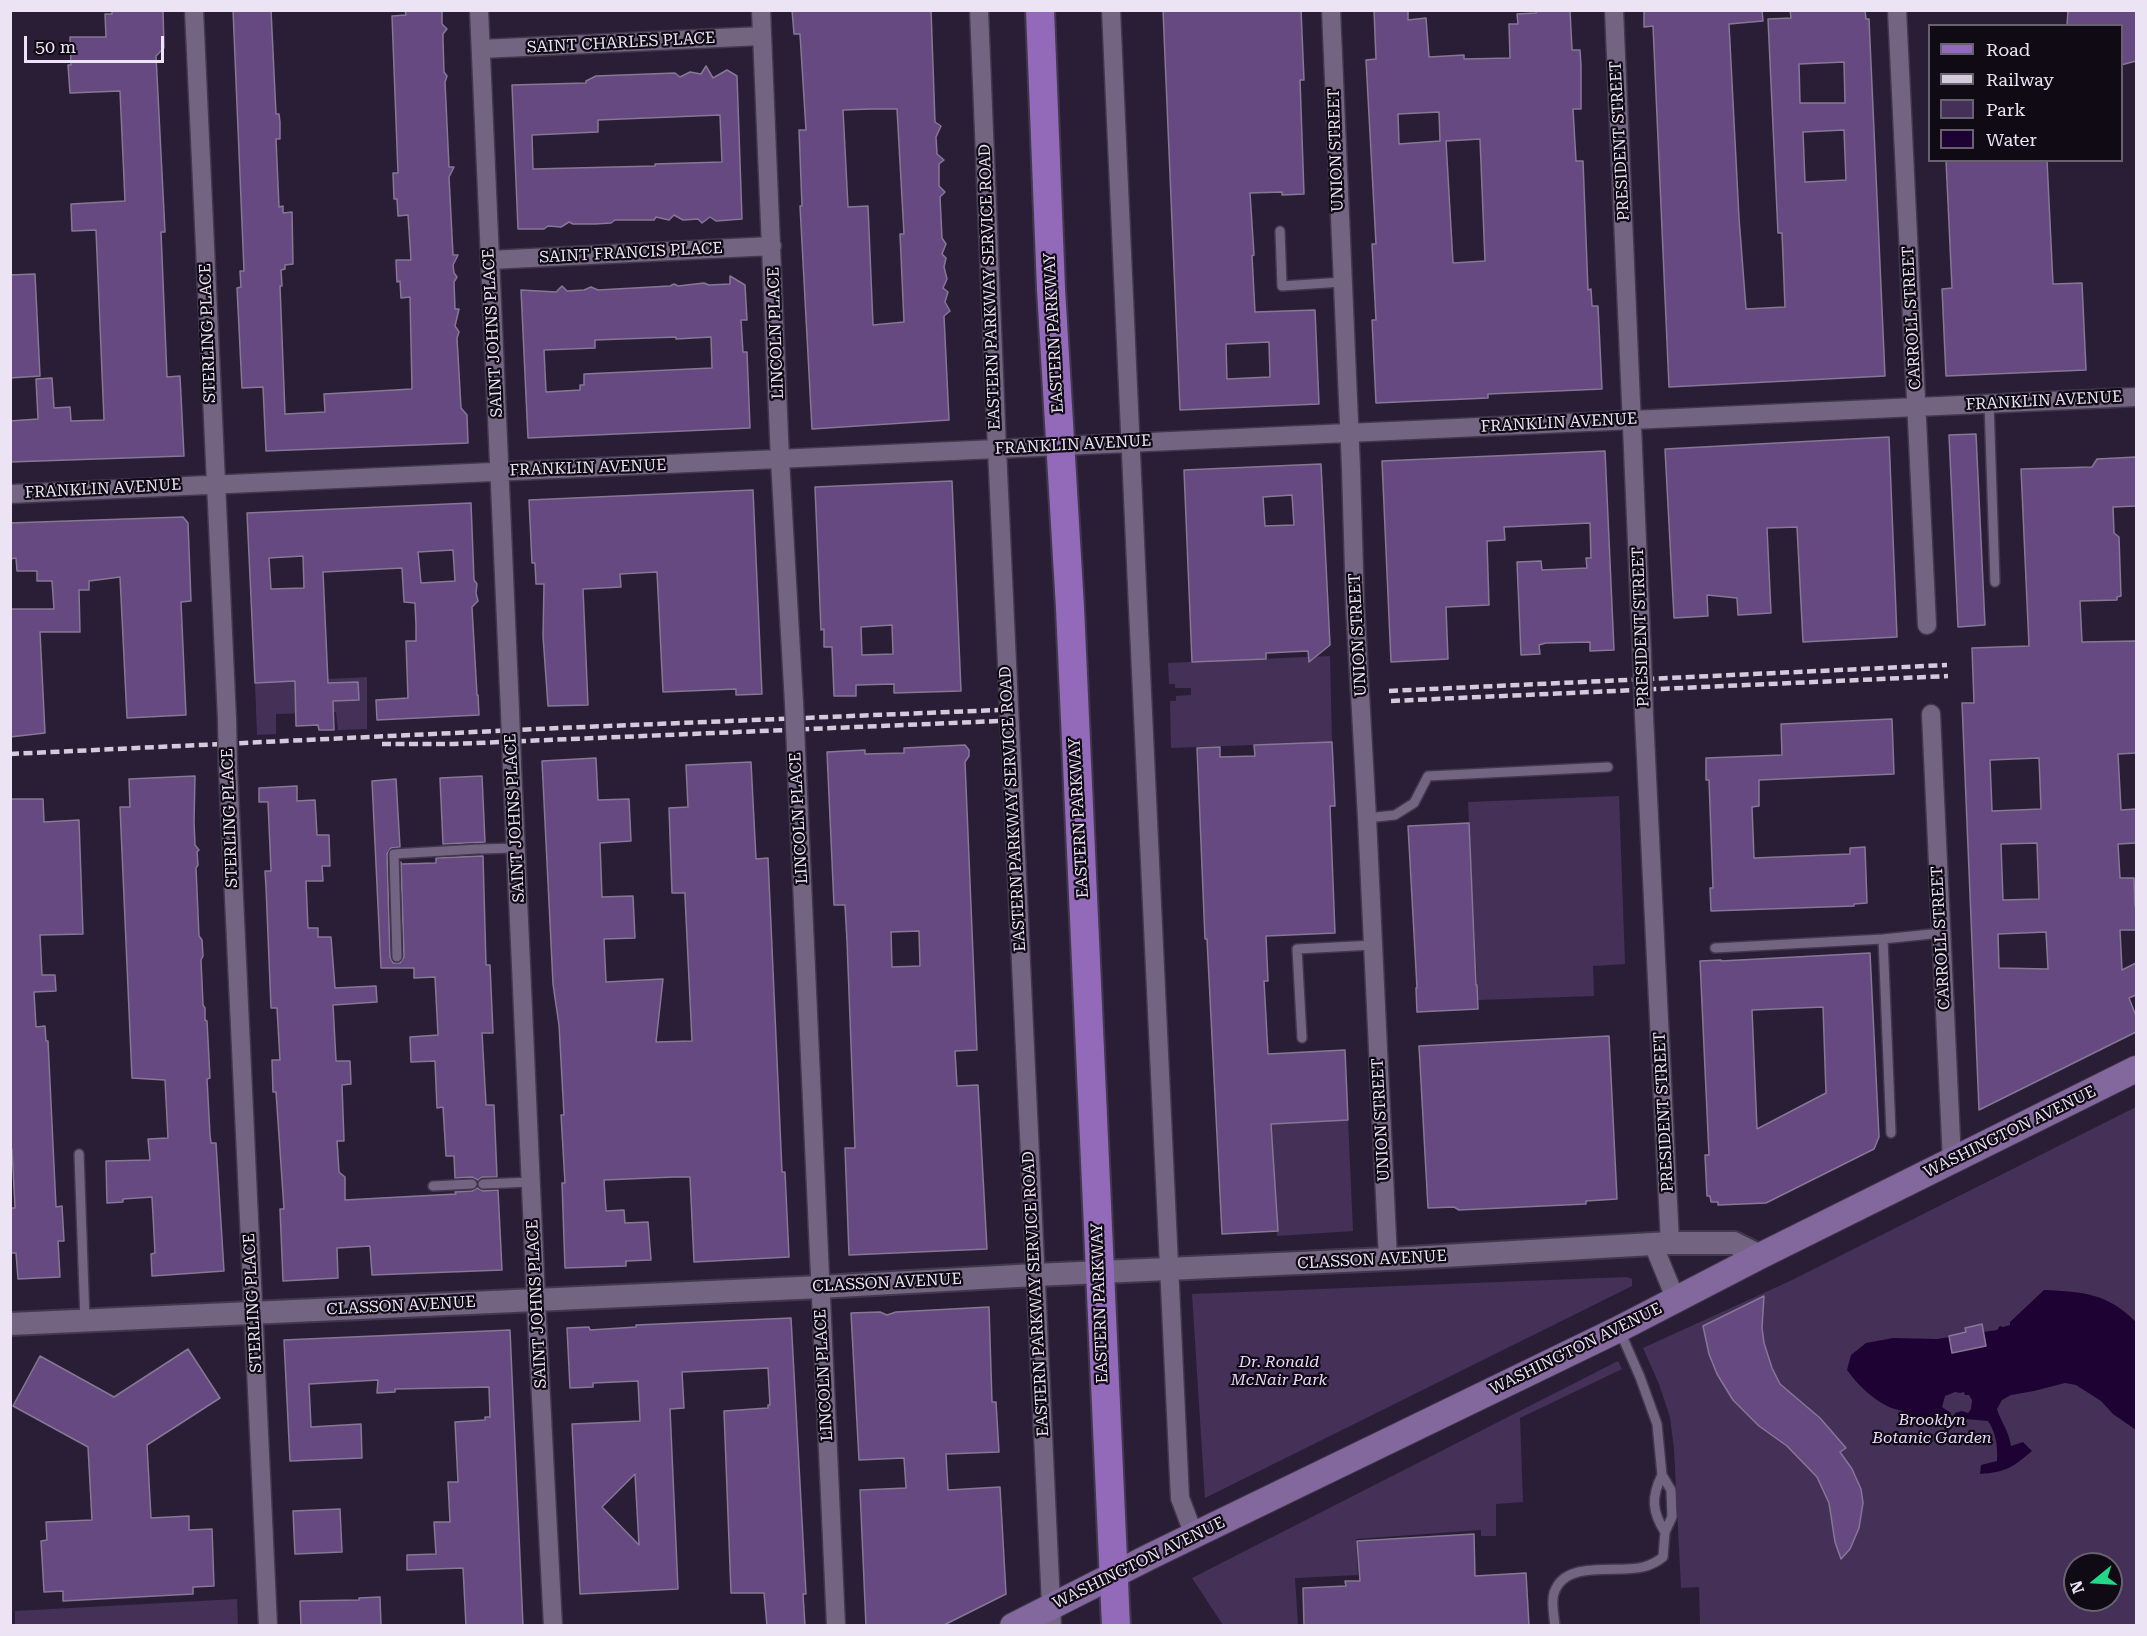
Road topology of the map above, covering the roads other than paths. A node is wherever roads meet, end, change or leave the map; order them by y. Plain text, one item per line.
1 (194, 10) edge
2 (479, 10) edge
3 (761, 10) edge
4 (979, 10) edge
5 (1040, 10) edge
6 (1111, 10) edge
7 (1331, 10) edge
8 (1614, 10) edge
9 (1897, 10) edge
10 (762, 36) junction
11 (481, 50) junction
12 (1280, 231) dead end
13 (772, 246) junction
14 (490, 260) junction
15 (1342, 282) junction
16 (2136, 397) edge
17 (1989, 404) junction
18 (1917, 407) junction
19 (1633, 420) junction
20 (1350, 433) junction
21 (1132, 442) junction
22 (1060, 446) junction
23 (997, 448) junction
24 (780, 460) junction
25 (499, 471) junction
26 (215, 484) junction
27 (10, 494) edge
28 (1995, 582) dead end
29 (1927, 625) dead end
30 (1931, 714) dead end
31 (1608, 767) dead end
32 (1367, 818) junction
33 (516, 848) junction
34 (1941, 933) junction
35 (1883, 939) junction
36 (1373, 945) junction
37 (1715, 948) dead end
38 (397, 957) dead end
39 (1302, 1038) dead end
40 (2136, 1069) edge
41 (1891, 1133) dead end
42 (79, 1154) dead end
43 (1952, 1161) junction
44 (531, 1182) junction
45 (483, 1184) dead end
46 (472, 1185) dead end
47 (433, 1186) dead end
48 (1661, 1244) junction
49 (1760, 1256) junction
50 (1388, 1259) junction
51 (1168, 1269) junction
52 (1099, 1272) junction
53 (1035, 1275) junction
54 (820, 1287) junction
55 (1676, 1299) junction
56 (536, 1300) junction
57 (253, 1313) junction
58 (85, 1320) junction
59 (10, 1324) edge
60 (1619, 1329) junction
61 (1662, 1475) junction
62 (1665, 1532) junction
63 (1194, 1535) junction
64 (1113, 1576) junction
65 (1052, 1616) edge
66 (268, 1626) edge
67 (554, 1626) edge
68 (836, 1626) edge
69 (1013, 1626) edge
70 (1116, 1626) edge
71 (1555, 1626) edge

1 - 26 street, STERLING PLACE
2 - 11 street, SAINT JOHNS PLACE
3 - 10 street, LINCOLN PLACE
4 - 23 street, EASTERN PARKWAY SERVICE ROAD
5 - 22 main road, EASTERN PARKWAY
6 - 21 street
7 - 15 street, UNION STREET
8 - 19 street, PRESIDENT STREET
9 - 18 street, CARROLL STREET
10 - 11 street, SAINT CHARLES PLACE
10 - 13 street, LINCOLN PLACE
11 - 14 street, SAINT JOHNS PLACE
12 - 15 lane
13 - 14 street, SAINT FRANCIS PLACE
13 - 24 street, LINCOLN PLACE
14 - 25 street, SAINT JOHNS PLACE
15 - 20 street, UNION STREET
16 - 17 street, FRANKLIN AVENUE
17 - 18 street, FRANKLIN AVENUE
17 - 28 lane
18 - 19 street, FRANKLIN AVENUE
18 - 29 street, CARROLL STREET
19 - 20 street, FRANKLIN AVENUE
19 - 48 street, PRESIDENT STREET, bridge
20 - 21 street, FRANKLIN AVENUE
20 - 32 street, UNION STREET
21 - 22 street, FRANKLIN AVENUE
21 - 51 street
22 - 23 street, FRANKLIN AVENUE
22 - 52 main road, EASTERN PARKWAY
23 - 24 street, FRANKLIN AVENUE
23 - 53 street, EASTERN PARKWAY SERVICE ROAD
24 - 25 street, FRANKLIN AVENUE
24 - 54 street, LINCOLN PLACE, bridge
25 - 26 street, FRANKLIN AVENUE
25 - 33 street, SAINT JOHNS PLACE, bridge
26 - 27 street, FRANKLIN AVENUE
26 - 57 street, STERLING PLACE, bridge
30 - 34 street, CARROLL STREET
31 - 32 lane
32 - 36 street, UNION STREET
33 - 38 lane
33 - 44 street, SAINT JOHNS PLACE
34 - 35 lane
34 - 43 street, CARROLL STREET
35 - 37 lane
35 - 41 lane
36 - 39 lane
36 - 50 street, UNION STREET
40 - 43 main road, WASHINGTON AVENUE
42 - 58 lane
43 - 49 main road, WASHINGTON AVENUE
44 - 45 lane
44 - 56 street, SAINT JOHNS PLACE
46 - 47 lane
48 - 49 street, CLASSON AVENUE
48 - 50 street, CLASSON AVENUE
48 - 55 street, PRESIDENT STREET
49 - 55 main road, WASHINGTON AVENUE
50 - 51 street, CLASSON AVENUE
51 - 52 street, CLASSON AVENUE
51 - 63 street
52 - 53 street, CLASSON AVENUE
52 - 64 main road, EASTERN PARKWAY
53 - 54 street, CLASSON AVENUE
53 - 65 street, EASTERN PARKWAY SERVICE ROAD
54 - 56 street, CLASSON AVENUE
54 - 68 street, LINCOLN PLACE
55 - 60 main road, WASHINGTON AVENUE
56 - 57 street, CLASSON AVENUE
56 - 67 street, SAINT JOHNS PLACE
57 - 58 street, CLASSON AVENUE
57 - 66 street, STERLING PLACE
58 - 59 street, CLASSON AVENUE
60 - 61 lane
60 - 63 main road, WASHINGTON AVENUE
61 - 62 lane
61 - 62 lane
62 - 71 lane
63 - 64 main road, WASHINGTON AVENUE
64 - 65 main road, WASHINGTON AVENUE
64 - 70 main road, EASTERN PARKWAY
65 - 69 main road, WASHINGTON AVENUE

